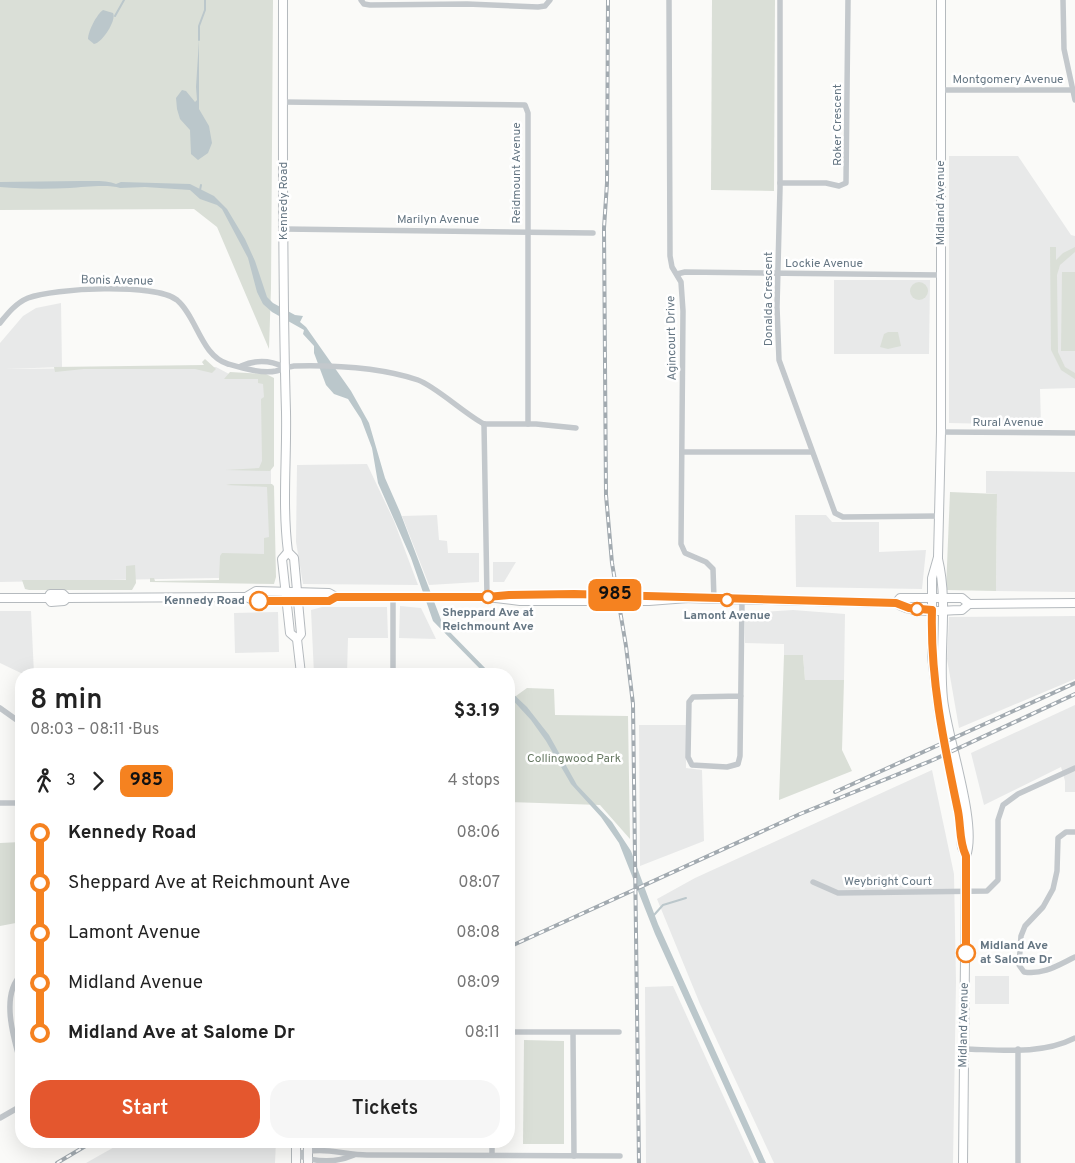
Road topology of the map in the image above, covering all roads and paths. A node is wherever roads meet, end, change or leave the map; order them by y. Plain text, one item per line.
1 (283, 0) edge
2 (361, 0) edge
3 (550, 0) edge
4 (669, 0) edge
5 (780, 0) edge
6 (848, 0) edge
7 (941, 0) edge
8 (1063, 0) edge
9 (467, 2) edge
10 (941, 90) junction
11 (1074, 90) edge
12 (1075, 100) edge
13 (284, 102) junction
14 (780, 183) junction
15 (284, 229) junction
16 (526, 230) junction
17 (593, 233) dead end
18 (677, 274) junction
19 (778, 274) junction
20 (940, 274) junction
21 (0, 323) edge
22 (284, 367) junction
23 (484, 424) junction
24 (528, 424) junction
25 (576, 428) dead end
26 (941, 432) junction
27 (1075, 433) edge
28 (682, 452) junction
29 (811, 452) junction
30 (939, 516) junction
31 (288, 552) junction
32 (938, 557) junction
33 (286, 592) junction
34 (298, 592) junction
35 (393, 596) junction
36 (246, 597) junction
37 (336, 597) junction
38 (487, 597) junction
39 (0, 598) edge
40 (932, 598) junction
41 (944, 599) junction
42 (714, 600) junction
43 (742, 600) junction
44 (287, 601) junction
45 (299, 601) junction
46 (896, 603) junction
47 (1075, 603) edge
48 (969, 604) junction
49 (932, 610) junction
50 (943, 610) junction
51 (297, 639) junction
52 (300, 668) edge
53 (392, 668) edge
54 (741, 696) junction
55 (0, 708) edge
56 (15, 719) edge
57 (1075, 768) edge
58 (15, 803) edge
59 (0, 804) edge
60 (1075, 832) edge
61 (966, 856) junction
62 (813, 882) dead end
63 (966, 892) junction
64 (1075, 957) edge
65 (15, 981) edge
66 (515, 1032) edge
67 (618, 1032) dead end
68 (15, 1033) edge
69 (573, 1033) junction
70 (1074, 1041) edge
71 (965, 1049) junction
72 (1018, 1049) junction
73 (15, 1109) edge
74 (0, 1118) edge
75 (492, 1148) edge
76 (308, 1150) junction
77 (354, 1155) junction
78 (492, 1155) junction
79 (574, 1156) junction
80 (620, 1156) dead end
81 (296, 1159) edge
82 (308, 1161) edge
83 (963, 1163) edge
84 (1018, 1163) edge

1 - 13 main road, Kennedy Road
2 - 9 street
3 - 9 street
4 - 18 street, Agincourt Drive
5 - 14 street, Donalda Crescent
6 - 14 street, Roker Crescent
7 - 10 main road, Midland Avenue
8 - 11 street
10 - 11 street, Montgomery Avenue
10 - 20 main road, Midland Avenue
11 - 12 street
13 - 15 main road, Kennedy Road
13 - 16 street, Reidmount Avenue
14 - 19 street, Donalda Crescent
15 - 16 street, Marilyn Avenue
15 - 22 main road, Kennedy Road
16 - 17 street, Marilyn Avenue
16 - 24 street, Reidmount Avenue
18 - 19 street, Lockie Avenue
18 - 28 street, Agincourt Drive
19 - 20 street, Lockie Avenue
19 - 29 street, Donalda Crescent
20 - 26 main road, Midland Avenue
21 - 22 street, Bonis Avenue
22 - 23 street, Bonis Avenue
22 - 31 main road, Kennedy Road
23 - 24 street
23 - 38 street
24 - 25 street
26 - 27 street, Rural Avenue
26 - 30 main road, Midland Avenue
28 - 29 street
28 - 42 street, Agincourt Drive
29 - 30 street, Donalda Crescent
30 - 32 main road, Midland Avenue
31 - 33 main road, Kennedy Road
31 - 34 main road, Kennedy Road
32 - 40 main road, Midland Avenue
32 - 41 main road, Midland Avenue
33 - 34 main road
33 - 36 main road
33 - 44 main road, Kennedy Road
34 - 37 main road
34 - 45 main road, Kennedy Road
35 - 37 main road
35 - 38 main road
35 - 53 street
36 - 39 main road
36 - 44 main road
37 - 45 main road
38 - 42 main road
40 - 41 main road
40 - 46 main road
40 - 49 main road, Midland Avenue
41 - 48 main road
41 - 50 main road, Midland Avenue
42 - 43 main road
43 - 46 main road
43 - 54 street
44 - 45 main road
44 - 51 main road, Kennedy Road
45 - 51 main road, Kennedy Road
46 - 49 main road
47 - 48 main road
48 - 50 main road
49 - 50 main road
49 - 61 main road, Midland Avenue
50 - 61 main road, Midland Avenue
51 - 52 main road, Kennedy Road
54 - 54 street
55 - 56 street
57 - 63 street, Weybright Court
58 - 59 street
60 - 64 street
61 - 63 main road, Midland Avenue
62 - 63 street, Weybright Court
63 - 71 main road, Midland Avenue
65 - 68 street
66 - 69 street
67 - 69 street
69 - 79 street
70 - 72 street
71 - 72 street
71 - 83 main road, Midland Avenue
72 - 84 street
73 - 74 street
75 - 78 street
76 - 77 street
76 - 81 street
76 - 82 main road
77 - 78 street
77 - 82 street
78 - 79 street
79 - 80 street
81 - 82 street

